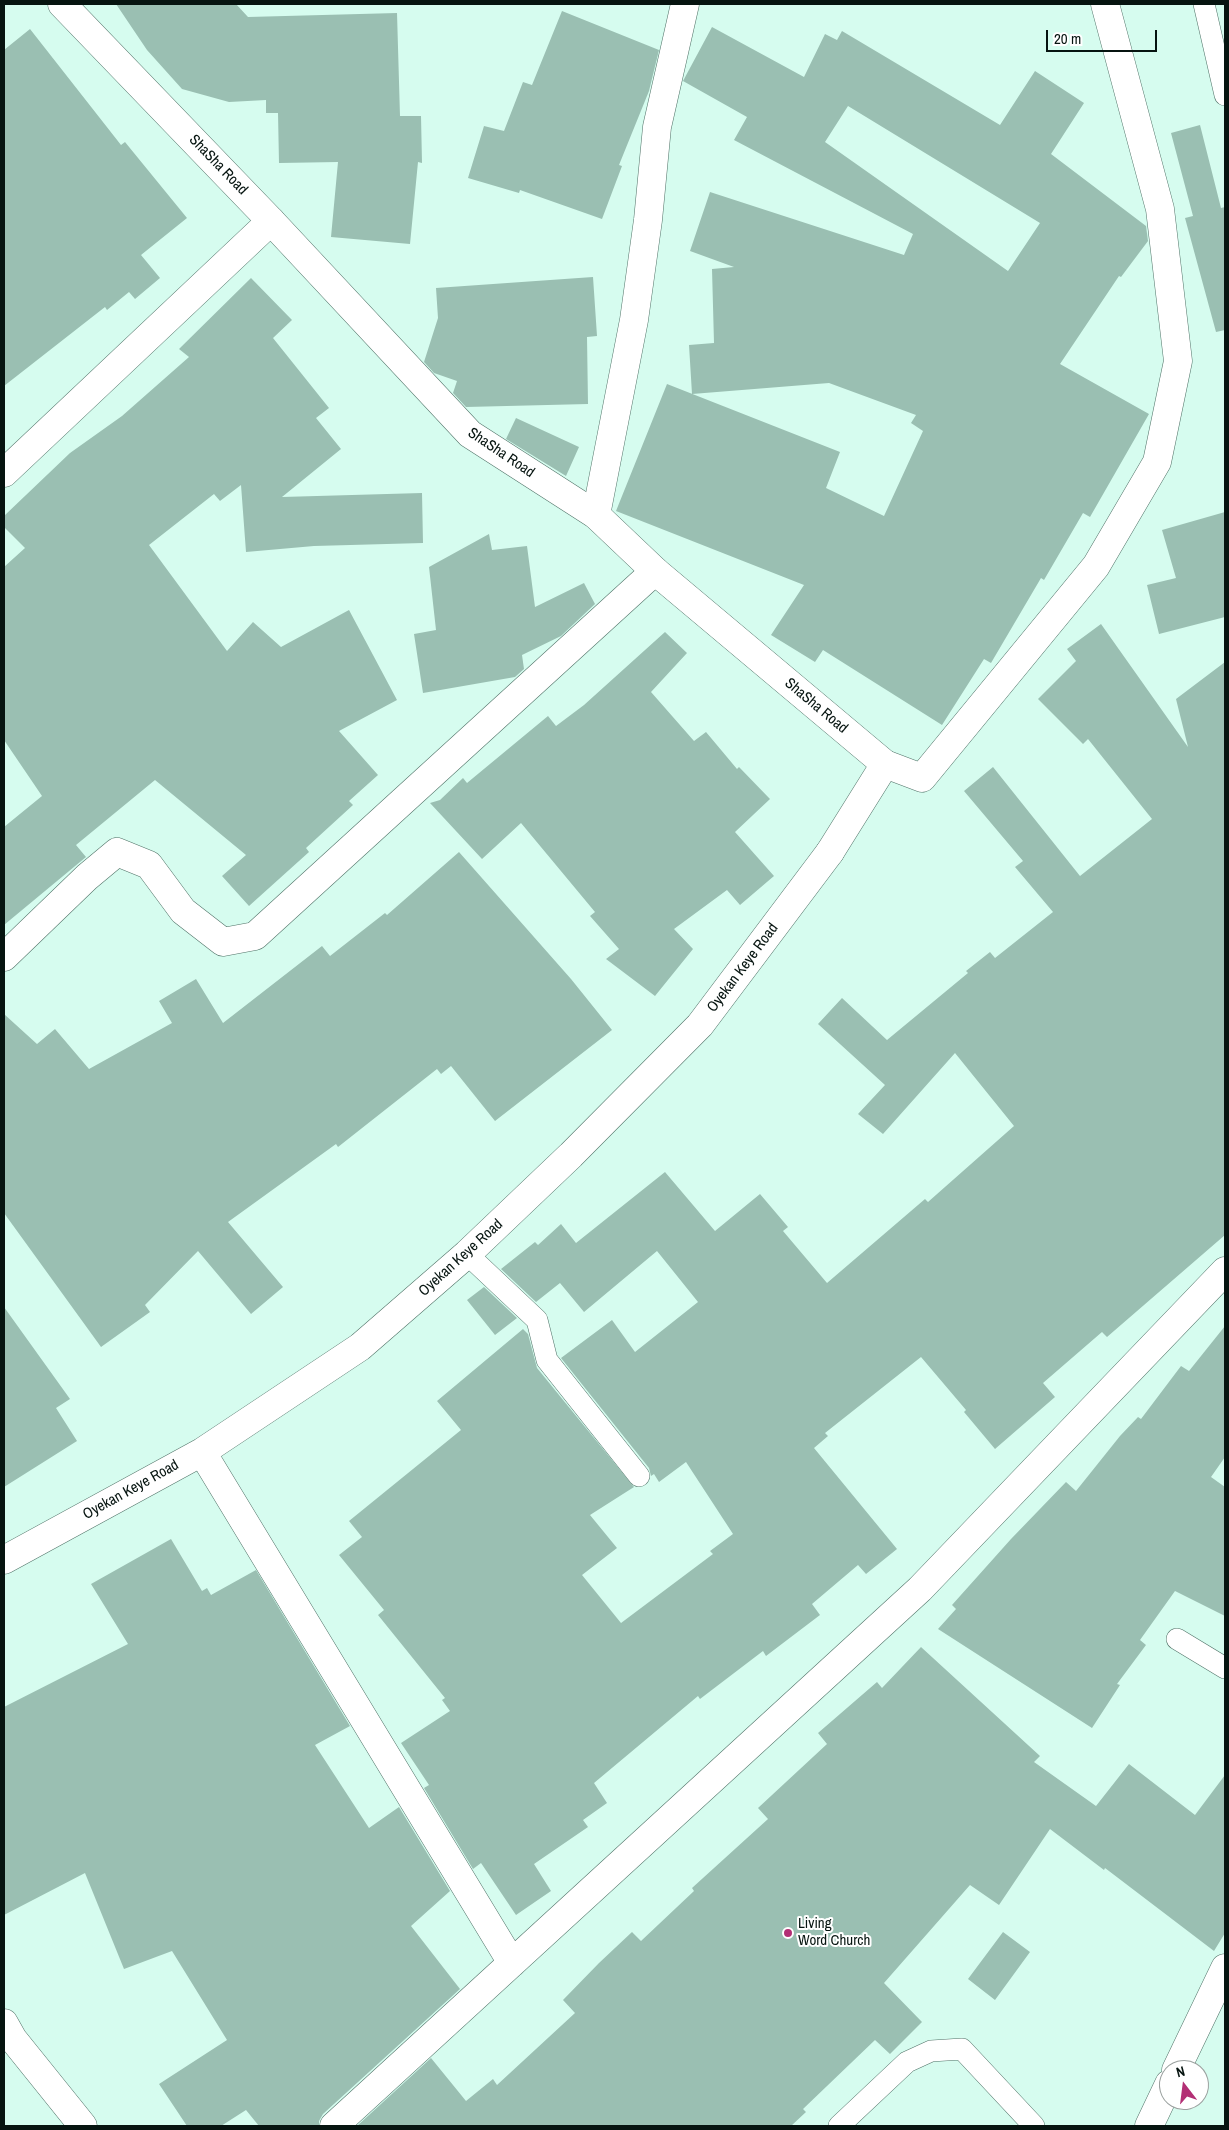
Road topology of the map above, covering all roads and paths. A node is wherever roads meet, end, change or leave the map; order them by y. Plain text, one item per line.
1 (62, 4) edge
2 (685, 4) edge
3 (1105, 4) edge
4 (1204, 4) edge
5 (1225, 95) edge
6 (271, 221) junction
7 (4, 473) edge
8 (596, 516) junction
9 (655, 571) junction
10 (885, 764) junction
11 (4, 957) edge
12 (467, 1254) junction
13 (1225, 1272) edge
14 (202, 1452) junction
15 (639, 1476) dead end
16 (4, 1560) edge
17 (1177, 1639) dead end
18 (1225, 1668) edge
19 (512, 1963) junction
20 (1225, 1968) edge
21 (4, 2023) edge
22 (1181, 2060) edge
23 (1159, 2105) edge
24 (83, 2126) edge
25 (334, 2126) edge
26 (839, 2126) edge
27 (1034, 2126) edge
28 (1149, 2126) edge

1 - 6 street, ShaSha Road
2 - 8 street
3 - 10 street, ShaSha Road
4 - 5 lane
6 - 7 street
6 - 8 street, ShaSha Road
8 - 9 street, ShaSha Road
9 - 10 street, ShaSha Road
9 - 11 street
10 - 12 street, Oyekan Keye Road
12 - 14 street, Oyekan Keye Road
12 - 15 lane
13 - 19 street
14 - 16 street, Oyekan Keye Road
14 - 19 street
17 - 18 lane
19 - 25 street
20 - 22 street
21 - 24 street
23 - 28 street
26 - 27 lane

